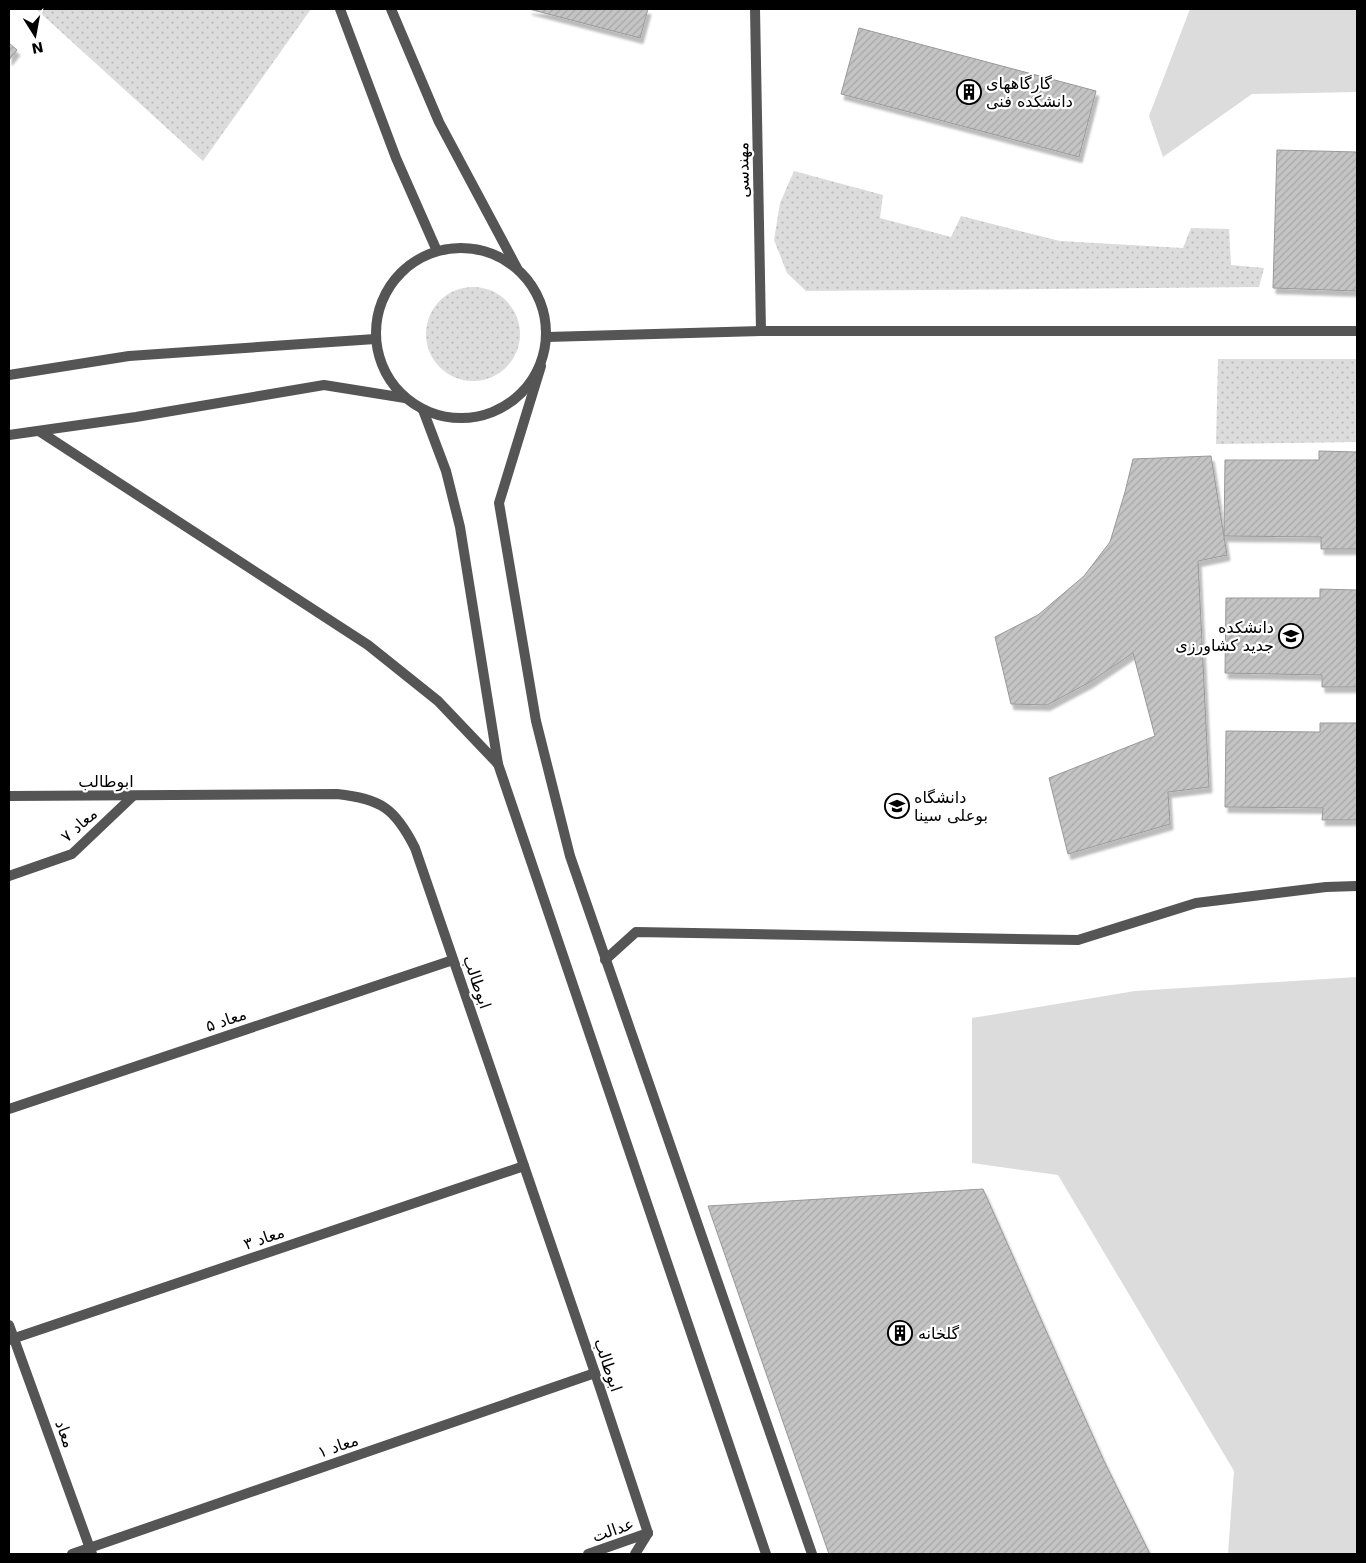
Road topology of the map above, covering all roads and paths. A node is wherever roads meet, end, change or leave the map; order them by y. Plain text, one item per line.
1 (340, 9) edge
2 (392, 9) edge
3 (755, 9) edge
4 (437, 251) junction
5 (518, 269) junction
6 (761, 331) junction
7 (1357, 331) edge
8 (547, 338) junction
9 (375, 339) junction
10 (541, 366) junction
11 (9, 375) edge
12 (405, 398) junction
13 (423, 410) junction
14 (39, 431) junction
15 (9, 435) edge
16 (498, 764) junction
17 (9, 796) edge
18 (133, 796) junction
19 (9, 876) edge
20 (1357, 886) edge
21 (453, 960) junction
22 (605, 960) junction
23 (9, 1109) edge
24 (524, 1166) junction
25 (9, 1324) edge
26 (11, 1339) edge
27 (595, 1373) junction
28 (648, 1534) junction
29 (91, 1551) edge
30 (72, 1554) edge
31 (588, 1554) edge
32 (635, 1554) edge
33 (766, 1554) edge
34 (812, 1554) edge

1 - 4 street
2 - 5 street
3 - 6 street, مهندسی
4 - 5 street
4 - 9 street
5 - 8 street
6 - 7 street
6 - 8 street
8 - 10 street
9 - 11 street
9 - 12 street
10 - 13 street
10 - 22 street
12 - 13 street
12 - 14 street
13 - 16 street
14 - 15 street
14 - 16 street
16 - 33 street
17 - 18 street, ابوطالب
18 - 19 street, معاد ۷
18 - 21 street, ابوطالب
20 - 22 street
21 - 23 street, معاد ۵
21 - 24 street, ابوطالب
22 - 34 street
24 - 26 street, معاد ۳
24 - 27 street, ابوطالب
25 - 26 street, معاد
26 - 29 street, معاد
27 - 28 street, ابوطالب
27 - 29 street, معاد ۱
28 - 31 street, عدالت
28 - 32 street
29 - 30 street, معاد ۱

